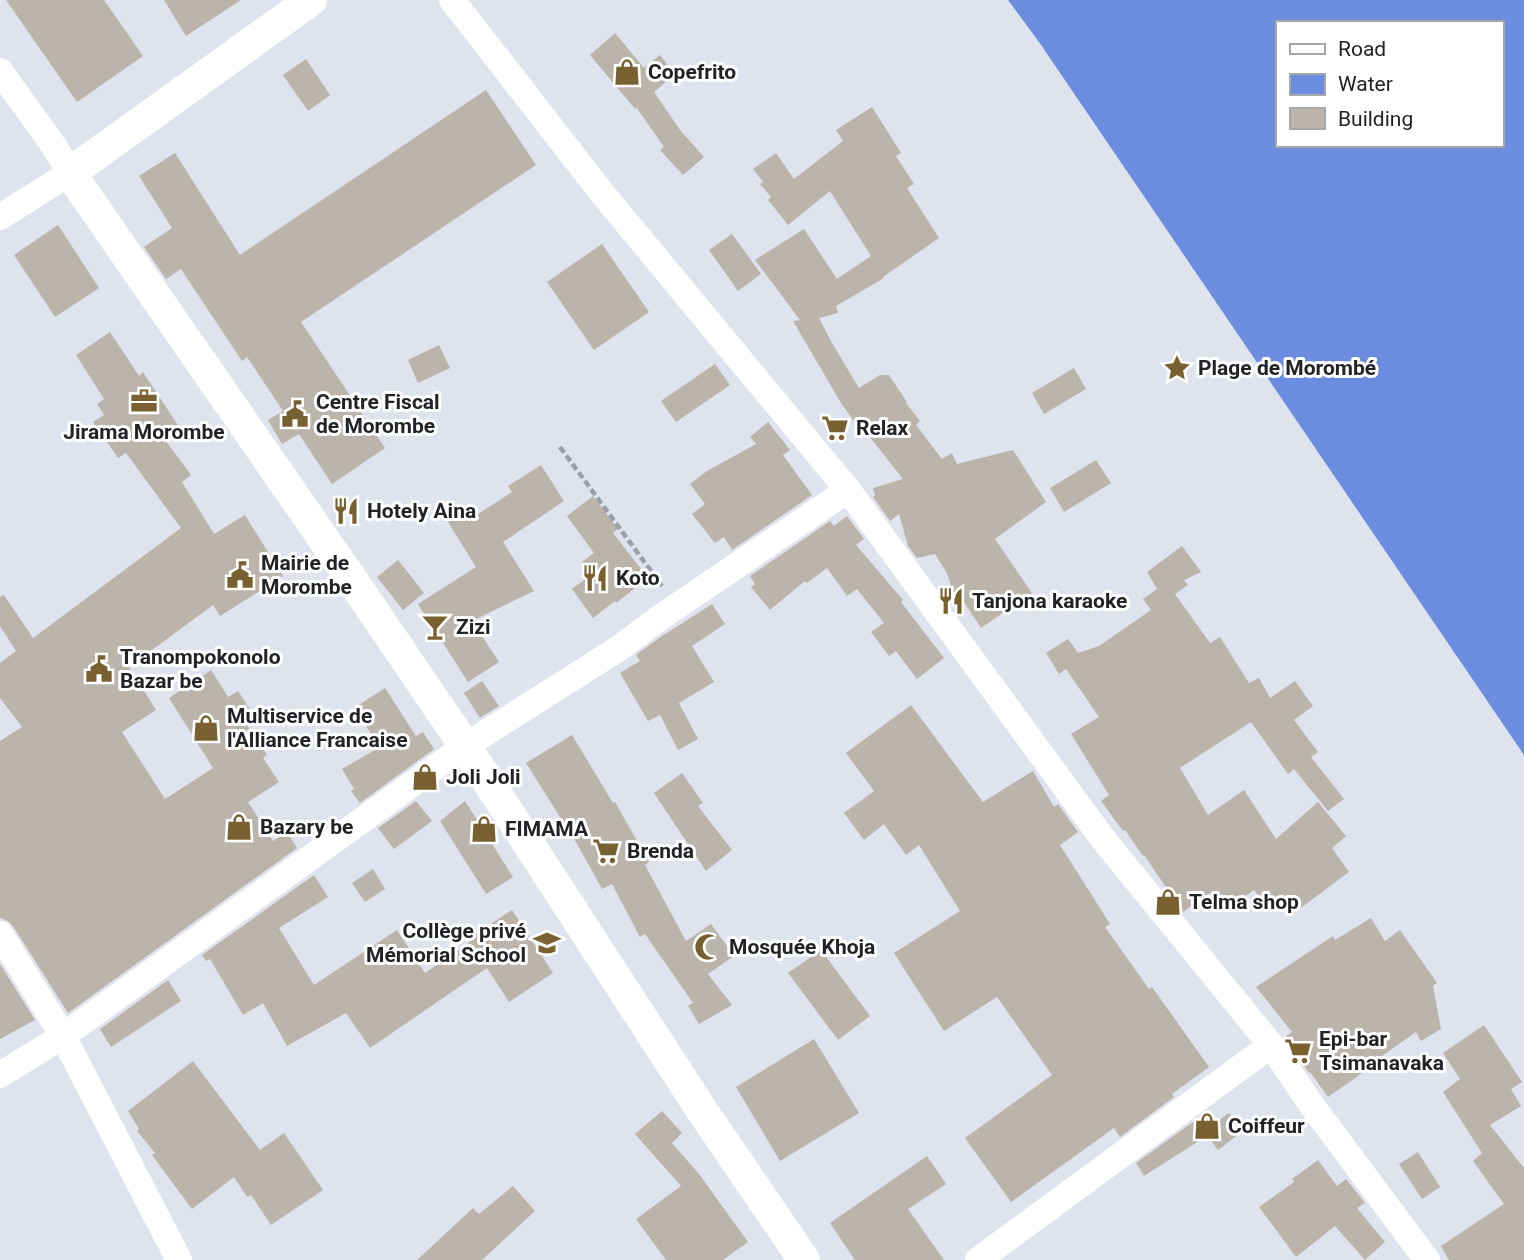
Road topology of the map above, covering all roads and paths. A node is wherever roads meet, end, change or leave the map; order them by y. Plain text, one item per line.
1 (311, 0) edge
2 (452, 0) edge
3 (0, 71) edge
4 (70, 173) junction
5 (0, 217) edge
6 (559, 447) dead end
7 (848, 489) junction
8 (677, 607) junction
9 (466, 746) junction
10 (0, 934) edge
11 (63, 1036) junction
12 (1271, 1045) junction
13 (0, 1074) edge
14 (179, 1260) edge
15 (804, 1260) edge
16 (978, 1260) edge
17 (1427, 1260) edge

1 - 4 street
2 - 7 street
3 - 4 street
4 - 5 street
4 - 9 street
6 - 8 path
7 - 8 street
7 - 12 street
8 - 9 street
9 - 11 street
9 - 15 street
10 - 11 street
11 - 13 street
11 - 14 street
12 - 16 street
12 - 17 street

